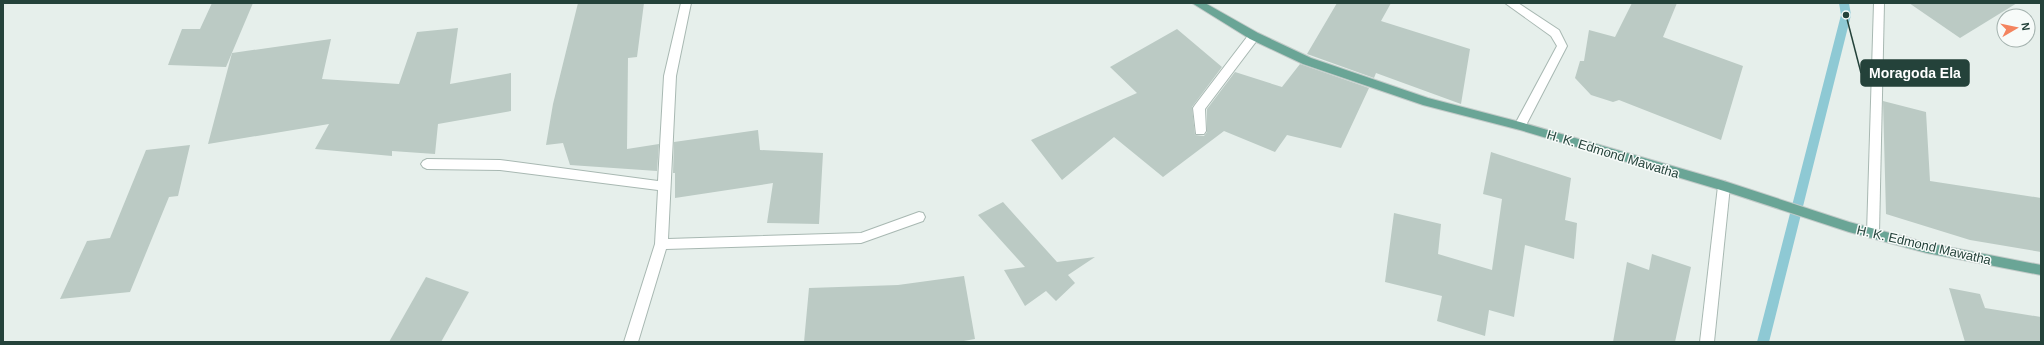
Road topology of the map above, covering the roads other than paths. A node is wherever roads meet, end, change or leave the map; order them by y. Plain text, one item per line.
1 (686, 3) edge
2 (1198, 3) edge
3 (1510, 3) edge
4 (1879, 3) edge
5 (1254, 36) junction
6 (1520, 126) junction
7 (1200, 131) dead end
8 (426, 164) dead end
9 (663, 186) junction
10 (1724, 186) junction
11 (919, 217) dead end
12 (1873, 233) junction
13 (661, 244) junction
14 (2041, 270) edge
15 (631, 342) edge
16 (1707, 342) edge

1 - 9 street
2 - 5 main road, H. K. Edmond Mawatha
3 - 6 street
4 - 12 street
5 - 6 main road, H. K. Edmond Mawatha
5 - 7 street
6 - 10 main road, H. K. Edmond Mawatha
8 - 9 street
9 - 13 street
10 - 12 main road, H. K. Edmond Mawatha
10 - 16 street
11 - 13 street
12 - 14 main road, H. K. Edmond Mawatha
13 - 15 street

